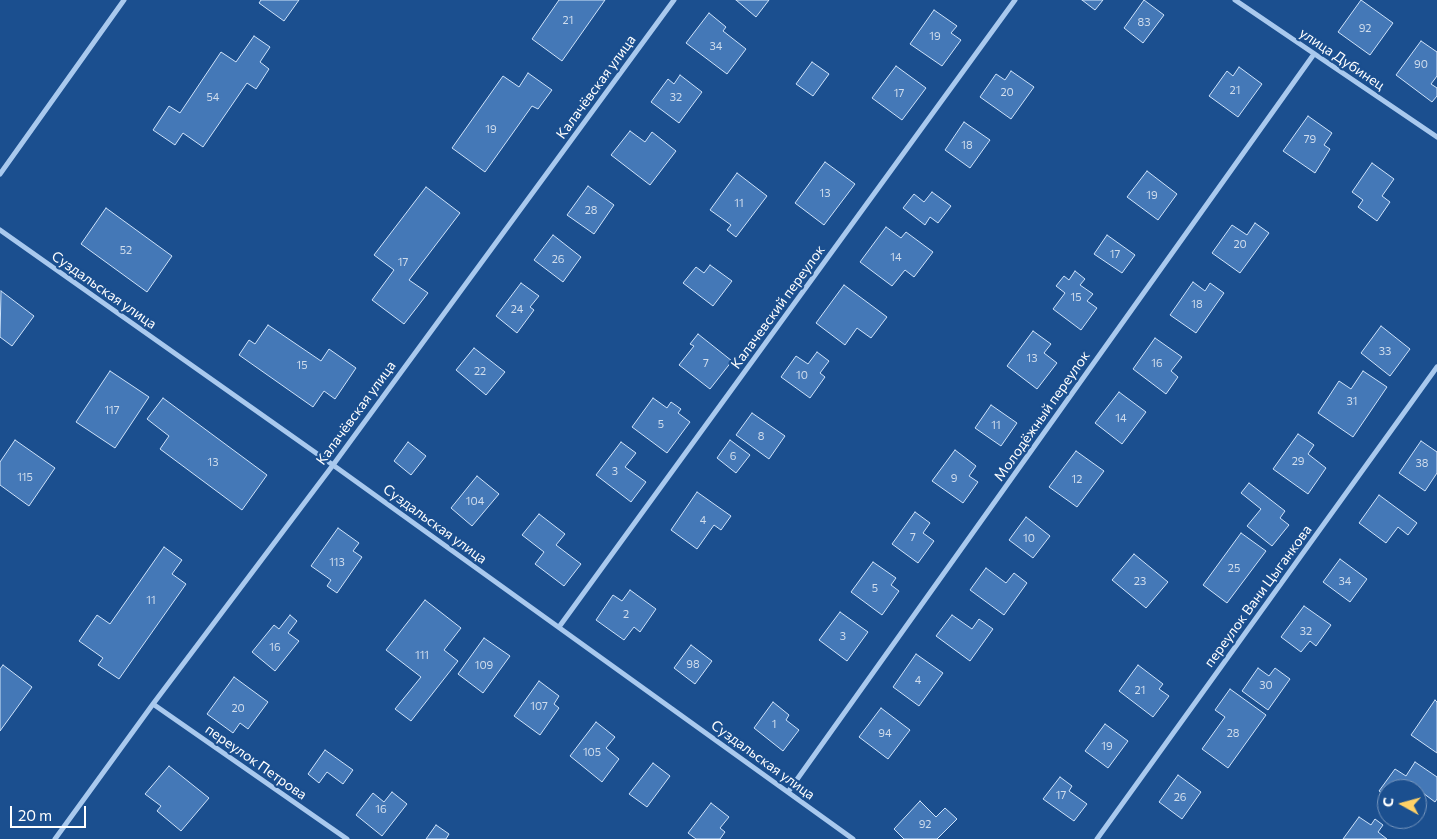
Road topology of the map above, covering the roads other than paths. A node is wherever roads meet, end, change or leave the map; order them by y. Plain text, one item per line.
1 (124, 0) edge
2 (674, 0) edge
3 (1015, 0) edge
4 (1235, 0) edge
5 (1314, 54) junction
6 (1437, 137) edge
7 (0, 174) edge
8 (0, 230) edge
9 (1437, 367) edge
10 (333, 465) junction
11 (559, 627) junction
12 (153, 704) junction
13 (788, 792) junction
14 (56, 839) edge
15 (347, 839) edge
16 (853, 839) edge
17 (1097, 839) edge

1 - 7 street
2 - 10 street, Калачёвская улица
3 - 11 street, Калачевский переулок
4 - 5 street, улица Дубинец
5 - 6 street, улица Дубинец
5 - 13 street, Молодёжный переулок
8 - 10 street, Суздальская улица
9 - 17 street, переулок Вани Цыганкова
10 - 11 street, Суздальская улица
10 - 12 street, Калачёвская улица
11 - 13 street, Суздальская улица
12 - 14 street, Калачёвская улица
12 - 15 street, переулок Петрова
13 - 16 street, Суздальская улица

